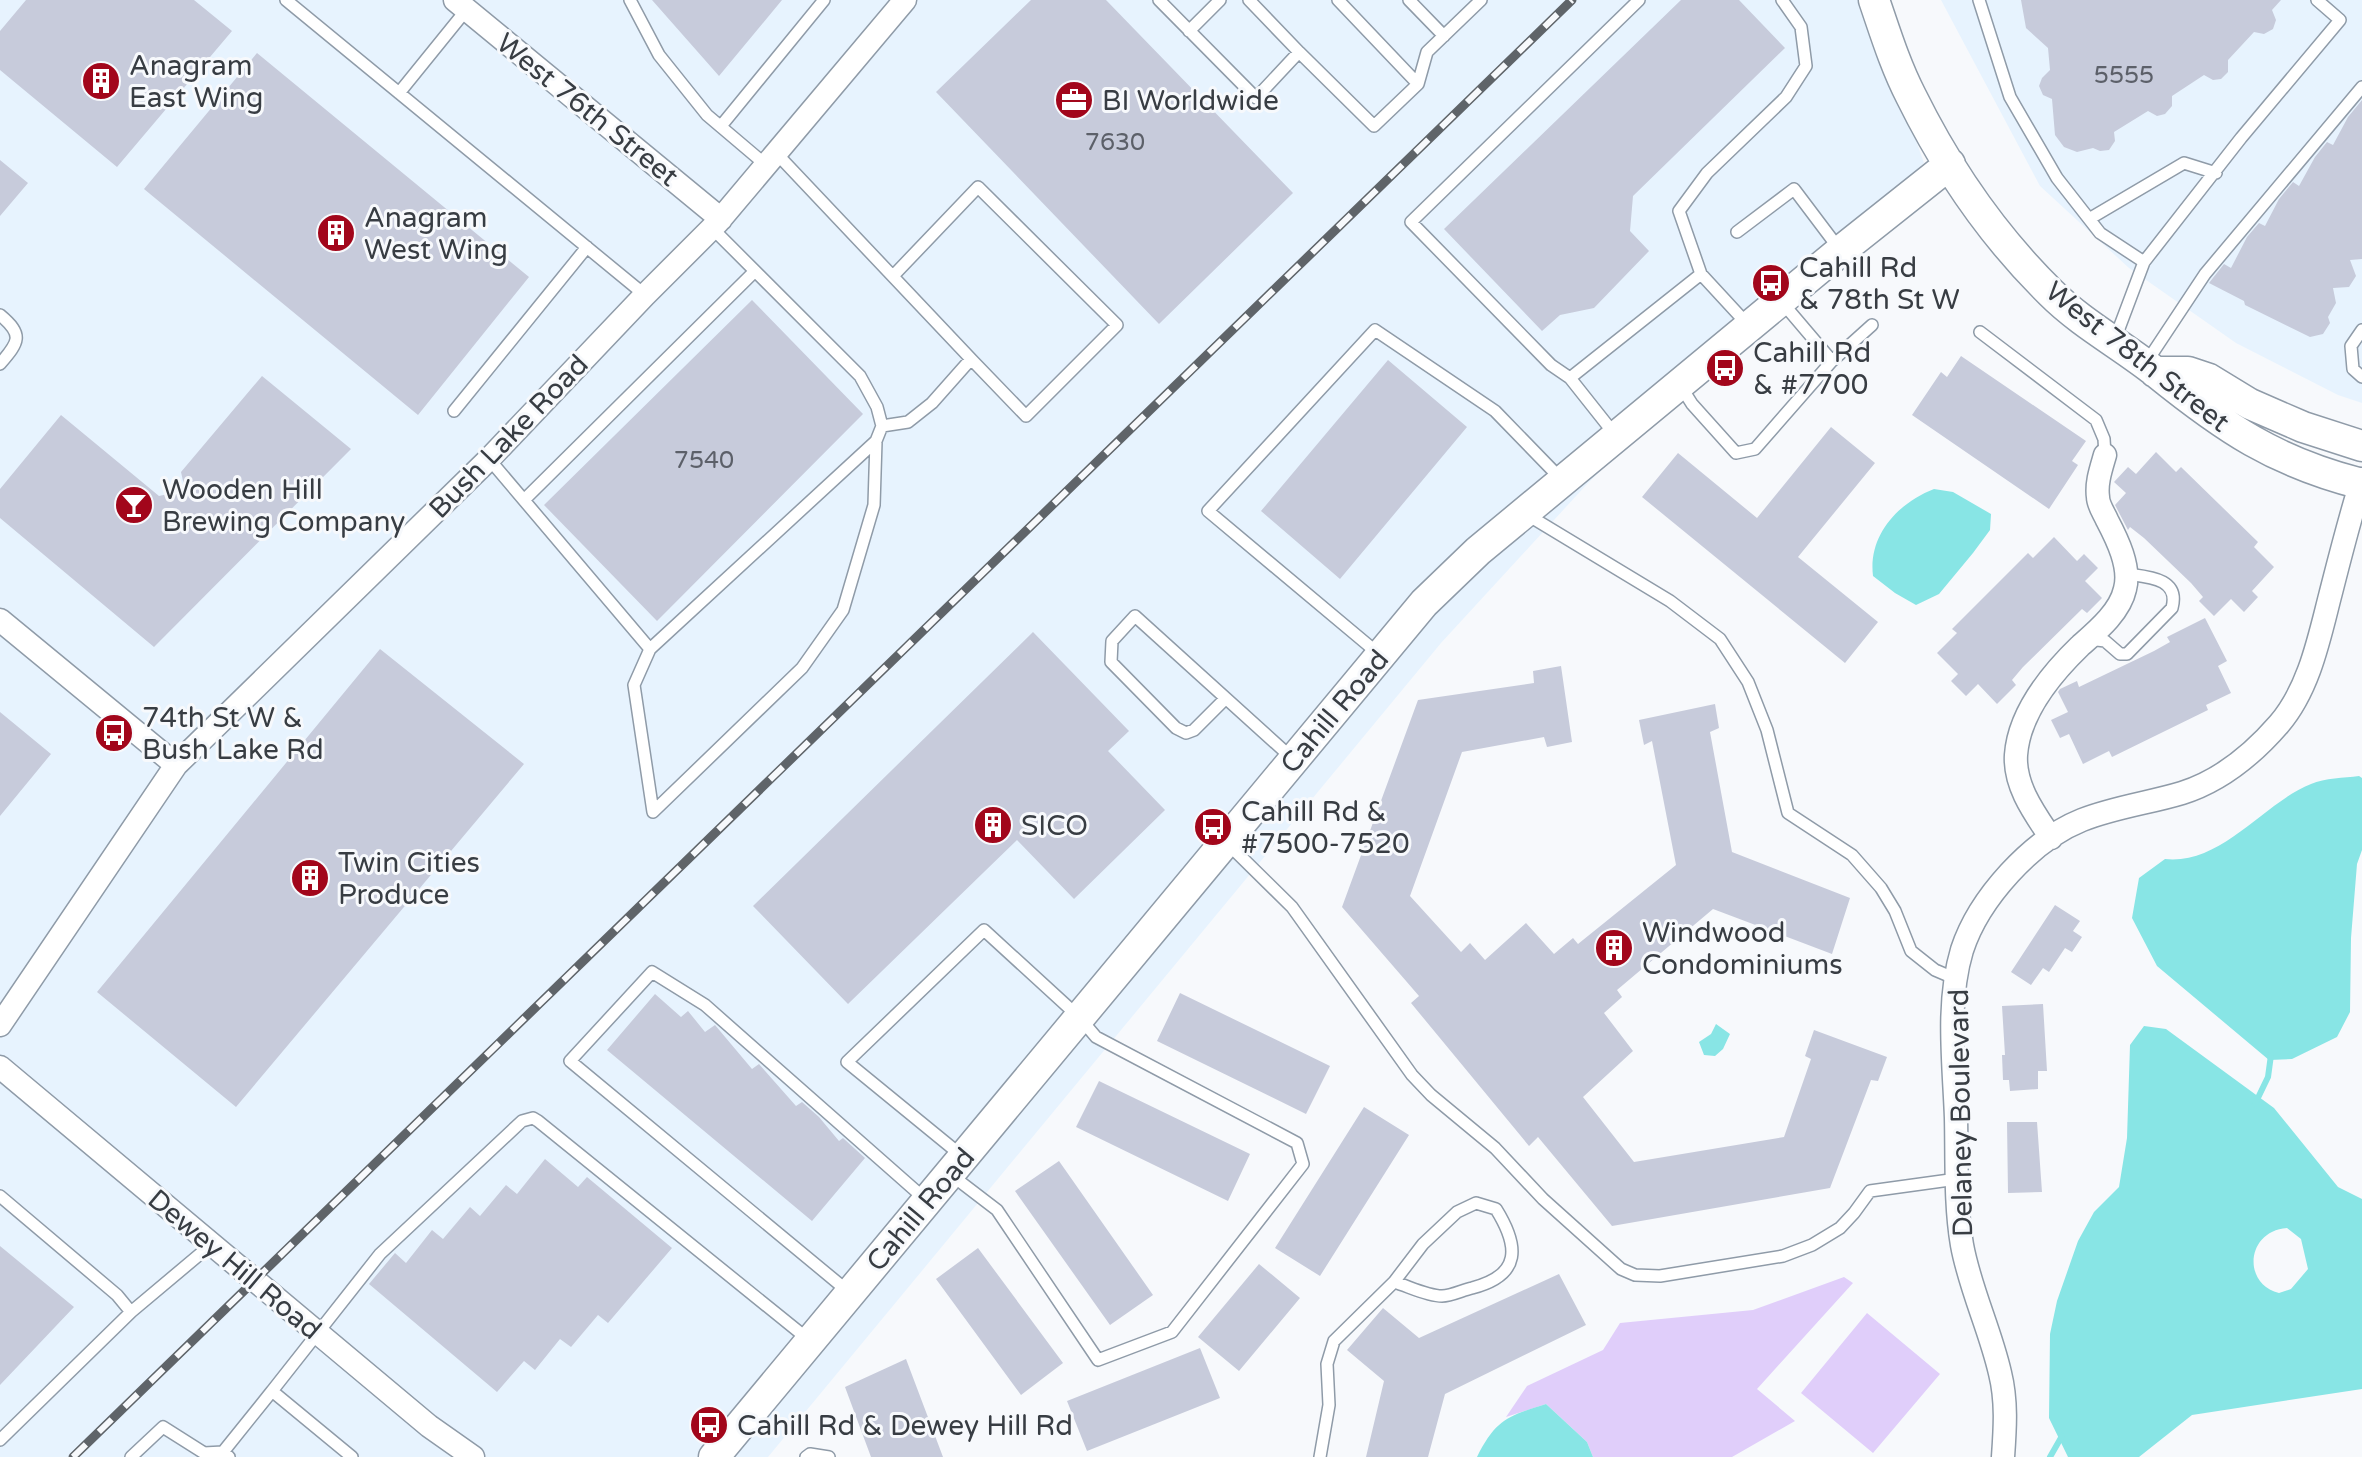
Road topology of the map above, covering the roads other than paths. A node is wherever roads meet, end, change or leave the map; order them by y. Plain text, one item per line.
1 (286, 0) edge
2 (630, 0) edge
3 (824, 0) edge
4 (905, 0) edge
5 (1159, 0) edge
6 (1220, 0) edge
7 (1249, 0) edge
8 (1338, 0) edge
9 (1409, 0) edge
10 (1481, 0) edge
11 (1639, 0) edge
12 (1782, 0) edge
13 (1874, 0) edge
14 (1979, 0) edge
15 (2317, 0) edge
16 (461, 4) edge
17 (1189, 31) junction
18 (1444, 36) junction
19 (1299, 52) junction
20 (1418, 84) junction
21 (2362, 87) edge
22 (399, 93) junction
23 (721, 126) junction
24 (771, 159) junction
25 (1950, 164) junction
26 (2216, 173) junction
27 (2089, 219) junction
28 (716, 223) junction
29 (1737, 232) dead end
30 (587, 247) junction
31 (1840, 250) junction
32 (2144, 262) junction
33 (755, 271) junction
34 (1701, 274) junction
35 (893, 276) junction
36 (645, 295) junction
37 (1781, 301) junction
38 (0, 315) edge
39 (1872, 325) dead end
40 (1750, 327) junction
41 (2362, 330) edge
42 (1980, 332) dead end
43 (2113, 343) junction
44 (971, 359) junction
45 (1832, 361) junction
46 (0, 364) edge
47 (2150, 368) junction
48 (2362, 377) edge
49 (1570, 378) junction
50 (1680, 385) junction
51 (454, 411) dead end
52 (882, 426) junction
53 (1617, 437) junction
54 (876, 441) junction
55 (2362, 446) edge
56 (2105, 455) joint
57 (489, 459) junction
58 (1563, 481) junction
59 (2362, 482) edge
60 (524, 500) junction
61 (1525, 513) junction
62 (2127, 574) junction
63 (0, 620) edge
64 (2088, 639) junction
65 (650, 649) junction
66 (1380, 655) junction
67 (1225, 699) junction
68 (1293, 760) junction
69 (176, 765) junction
70 (2051, 838) junction
71 (1225, 842) junction
72 (1956, 979) junction
73 (1079, 1017) junction
74 (0, 1025) edge
75 (0, 1067) edge
76 (956, 1165) junction
77 (1957, 1179) junction
78 (0, 1196) edge
79 (927, 1201) junction
80 (212, 1244) junction
81 (1394, 1282) junction
82 (850, 1293) junction
83 (131, 1312) junction
84 (319, 1334) junction
85 (811, 1341) junction
86 (272, 1391) junction
87 (0, 1440) edge
88 (226, 1454) edge
89 (713, 1454) edge
90 (131, 1457) edge
91 (352, 1457) edge
92 (473, 1457) edge
93 (806, 1457) edge
94 (829, 1457) edge
95 (1320, 1457) edge
96 (2003, 1457) edge

1 - 22 lane
2 - 23 lane
3 - 23 lane
4 - 24 street, Bush Lake Road
5 - 17 lane
6 - 17 lane
7 - 19 lane
8 - 20 lane
9 - 18 lane
10 - 18 lane
11 - 49 lane
12 - 34 lane
13 - 25 street, West 78th Street
14 - 27 lane
15 - 26 lane
16 - 22 lane
16 - 28 street, West 76th Street
17 - 19 lane
18 - 20 lane
19 - 20 lane
21 - 47 lane
22 - 30 lane
23 - 24 lane
24 - 28 street, Bush Lake Road
24 - 35 lane
25 - 31 street, Cahill Road
25 - 43 street, West 78th Street
26 - 27 lane
26 - 32 lane
27 - 32 lane
28 - 33 lane
28 - 36 street, Bush Lake Road
29 - 31 lane
30 - 36 lane
30 - 51 lane
31 - 37 street, Cahill Road
32 - 43 lane
33 - 52 lane
33 - 60 lane
34 - 40 lane
34 - 49 lane
35 - 44 lane
35 - 44 lane
36 - 57 street, Bush Lake Road
37 - 40 street, Cahill Road
37 - 45 lane
38 - 46 lane
39 - 45 lane
40 - 50 street, Cahill Road
41 - 48 lane
42 - 56 lane
43 - 47 street, West 78th Street
44 - 52 lane
45 - 50 lane
47 - 55 street, West 78th Street
47 - 59 street, West 78th Street
49 - 53 lane
50 - 53 street, Cahill Road
52 - 54 lane
53 - 58 street, Cahill Road
54 - 65 lane
54 - 65 lane
56 - 62 street
57 - 60 lane
57 - 69 street, Bush Lake Road
58 - 61 street, Cahill Road
58 - 66 lane
59 - 70 street, Delaney Boulevard
60 - 65 lane
61 - 66 street, Cahill Road
61 - 72 lane
62 - 64 street
62 - 64 lane
63 - 69 street
64 - 70 street
66 - 68 street, Cahill Road
67 - 67 lane
67 - 68 lane
68 - 71 street, Cahill Road
69 - 74 street, Bush Lake Road
70 - 72 street, Delaney Boulevard
71 - 73 street, Cahill Road
71 - 77 lane
72 - 77 street, Delaney Boulevard
73 - 76 street, Cahill Road
73 - 76 lane
73 - 76 lane
75 - 80 street, Dewey Hill Road
76 - 79 street, Cahill Road
77 - 96 street, Delaney Boulevard
78 - 83 lane
79 - 82 street, Cahill Road
79 - 82 lane
80 - 83 lane
80 - 84 street, Dewey Hill Road
81 - 81 lane
81 - 95 lane
82 - 85 street, Cahill Road
83 - 87 lane
84 - 85 lane
84 - 86 lane
84 - 92 street, Dewey Hill Road
85 - 89 street, Cahill Road
86 - 88 lane
86 - 91 lane
88 - 90 lane
93 - 94 lane

